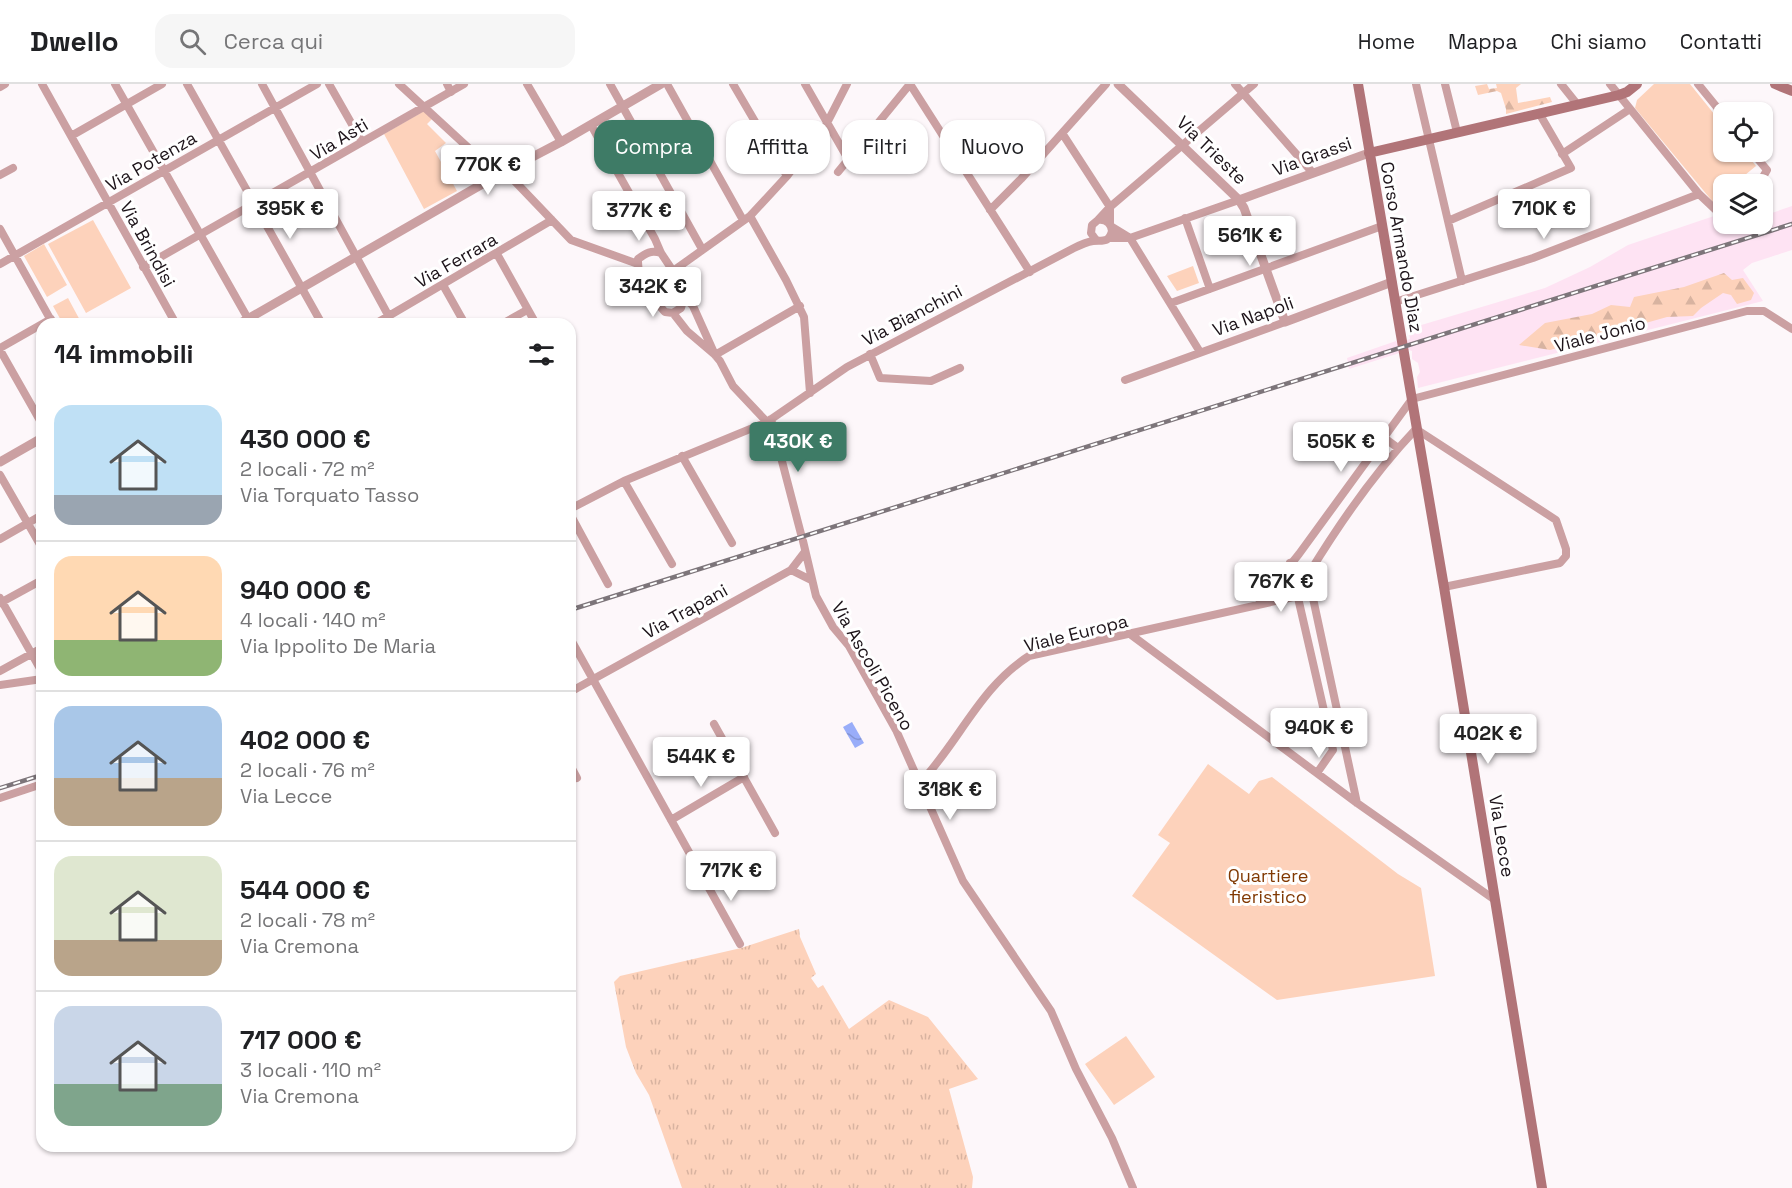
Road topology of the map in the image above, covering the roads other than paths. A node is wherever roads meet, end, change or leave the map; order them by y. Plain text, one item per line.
1 (5, 84) edge
2 (42, 84) edge
3 (115, 84) edge
4 (162, 84) edge
5 (188, 84) edge
6 (262, 84) edge
7 (316, 84) edge
8 (329, 84) edge
9 (399, 84) edge
10 (447, 84) edge
11 (464, 84) edge
12 (527, 84) edge
13 (610, 84) edge
14 (661, 84) edge
15 (667, 84) edge
16 (733, 84) edge
17 (805, 84) edge
18 (910, 84) edge
19 (1106, 84) edge
20 (1118, 84) edge
21 (1235, 84) edge
22 (1254, 84) edge
23 (1358, 84) edge
24 (1416, 84) edge
25 (1445, 84) edge
26 (1561, 84) edge
27 (1610, 84) edge
28 (1637, 84) edge
29 (1698, 84) edge
30 (1775, 84) edge
31 (844, 86) edge
32 (0, 87) edge
33 (1792, 91) edge
34 (451, 92) junction
35 (1244, 93) junction
36 (1619, 95) junction
37 (1713, 102) edge
38 (1577, 104) junction
39 (126, 105) junction
40 (424, 106) junction
41 (622, 106) junction
42 (274, 108) junction
43 (1630, 109) junction
44 (1539, 113) junction
45 (825, 120) edge
46 (828, 120) edge
47 (880, 120) edge
48 (591, 125) junction
49 (830, 128) edge
50 (1456, 132) junction
51 (1062, 134) junction
52 (71, 136) junction
53 (1428, 139) junction
54 (219, 140) junction
55 (362, 142) junction
56 (561, 142) junction
57 (1183, 144) junction
58 (842, 149) edge
59 (1369, 153) junction
60 (1562, 154) junction
61 (1760, 162) edge
62 (842, 167) edge
63 (13, 168) dead end
64 (164, 171) junction
65 (838, 172) dead end
66 (1312, 172) junction
67 (310, 173) junction
68 (501, 173) junction
69 (1765, 174) edge
70 (0, 175) edge
71 (787, 176) joint
72 (1699, 194) junction
73 (1239, 200) junction
74 (108, 203) junction
75 (255, 204) junction
76 (1713, 205) edge
77 (1110, 207) junction
78 (990, 210) junction
79 (747, 218) junction
80 (1185, 218) junction
81 (552, 220) junction
82 (1098, 220) junction
83 (1448, 221) junction
84 (1111, 225) junction
85 (1382, 226) junction
86 (0, 229) edge
87 (1090, 229) junction
88 (199, 236) junction
89 (1109, 238) junction
90 (1130, 238) junction
91 (1096, 240) junction
92 (1074, 248) junction
93 (702, 249) junction
94 (661, 253) junction
95 (497, 254) junction
96 (15, 256) junction
97 (355, 257) junction
98 (0, 264) edge
99 (638, 264) junction
100 (143, 267) junction
101 (1266, 270) junction
102 (673, 271) junction
103 (1030, 272) junction
104 (1462, 281) junction
105 (1392, 282) junction
106 (443, 285) junction
107 (302, 288) junction
108 (1210, 289) junction
109 (684, 297) junction
110 (1395, 302) junction
111 (1171, 303) junction
112 (800, 306) junction
113 (527, 310) junction
114 (673, 313) junction
115 (50, 318) edge
116 (173, 318) edge
117 (244, 318) edge
118 (253, 318) edge
119 (319, 318) edge
120 (389, 318) edge
121 (393, 318) edge
122 (462, 318) edge
123 (513, 318) edge
124 (532, 318) edge
125 (1285, 322) junction
126 (1792, 329) edge
127 (36, 330) edge
128 (1403, 347) joint
129 (0, 349) edge
130 (1200, 352) junction
131 (870, 354) junction
132 (715, 355) junction
133 (960, 368) dead end
134 (1125, 380) dead end
135 (810, 393) junction
136 (1412, 399) junction
137 (36, 413) edge
138 (769, 421) junction
139 (1416, 429) junction
140 (1383, 437) junction
141 (36, 441) edge
142 (1398, 448) junction
143 (681, 456) junction
144 (0, 462) edge
145 (0, 475) edge
146 (624, 480) junction
147 (576, 506) edge
148 (36, 518) edge
149 (28, 523) junction
150 (576, 525) edge
151 (36, 537) edge
152 (0, 539) edge
153 (732, 543) dead end
154 (804, 553) junction
155 (1290, 563) junction
156 (672, 564) dead end
157 (792, 570) junction
158 (1308, 575) junction
159 (811, 580) junction
160 (36, 583) edge
161 (608, 584) dead end
162 (1444, 586) junction
163 (1298, 596) junction
164 (1, 601) edge
165 (1258, 605) junction
166 (1130, 634) junction
167 (576, 648) edge
168 (36, 651) edge
169 (32, 653) junction
170 (36, 661) edge
171 (0, 671) edge
172 (593, 678) junction
173 (36, 680) edge
174 (0, 685) edge
175 (576, 688) edge
176 (714, 724) dead end
177 (1346, 747) junction
178 (1333, 750) junction
179 (1317, 773) junction
180 (744, 777) junction
181 (920, 783) junction
182 (36, 786) edge
183 (0, 798) edge
184 (1357, 804) junction
185 (670, 820) junction
186 (775, 833) dead end
187 (1496, 900) junction
188 (740, 944) dead end
189 (1133, 1188) edge
190 (1542, 1188) edge

1 - 32 street
2 - 52 street, Via Brindisi
3 - 39 street
4 - 39 street
5 - 54 street
6 - 42 street
7 - 42 street, Via Potenza
8 - 55 street
9 - 40 street
10 - 34 street
11 - 34 street, Via Asti
12 - 56 street
13 - 41 street
14 - 41 street
15 - 79 street
16 - 71 street
17 - 45 street
18 - 47 street
18 - 78 street
19 - 51 street
20 - 57 street, Via Trieste
21 - 35 street
22 - 35 street
23 - 59 main road, Corso Armando Diaz
24 - 53 street
25 - 50 street
26 - 38 street
27 - 36 street
28 - 36 main road
29 - 37 street
30 - 33 main road
31 - 46 street
34 - 40 street, Via Asti
35 - 57 street
35 - 66 street
36 - 38 main road
36 - 43 street
38 - 44 main road
39 - 52 street
39 - 64 street
40 - 55 street, Via Asti
40 - 68 street
41 - 48 street
41 - 93 street
42 - 54 street, Via Potenza
42 - 67 street
43 - 60 street
43 - 72 street
44 - 50 main road
44 - 60 street
48 - 56 street
48 - 94 street
49 - 58 street
50 - 53 main road
51 - 77 street
51 - 78 street
52 - 74 street, Via Brindisi
53 - 59 main road
53 - 83 street
54 - 64 street, Via Potenza
54 - 75 street
55 - 67 street, Via Asti
56 - 68 street
57 - 73 street, Via Trieste
57 - 77 street
59 - 66 street, Via Grassi
59 - 85 main road, Corso Armando Diaz
60 - 83 street
61 - 69 street
62 - 65 street
63 - 70 street
64 - 74 street, Via Potenza
64 - 88 street
66 - 73 street, Via Grassi
67 - 75 street, Via Asti
67 - 97 street
68 - 81 street
68 - 97 street
71 - 79 street
72 - 76 street
72 - 104 street
73 - 80 street, Via Grassi
73 - 101 street, Via Trieste
74 - 96 street, Via Potenza
74 - 100 street, Via Brindisi
75 - 88 street, Via Asti
75 - 107 street
77 - 82 street
77 - 84 street
78 - 103 street
79 - 93 street
79 - 112 street
80 - 90 street, Via Grassi
80 - 108 street
81 - 95 street, Via Ferrara
81 - 99 street
82 - 84 street
82 - 87 street
83 - 104 street
84 - 89 street
84 - 90 street
85 - 101 street
85 - 105 main road, Corso Armando Diaz
86 - 96 street
87 - 91 street
87 - 92 street
88 - 100 street, Via Asti
88 - 117 street
89 - 90 street, Via Grassi
89 - 91 street
90 - 111 street
91 - 92 street
92 - 103 street, Via Bianchini
93 - 102 street
94 - 99 street
94 - 102 street
95 - 106 street, Via Ferrara
95 - 113 street
96 - 98 street, Via Potenza
96 - 115 street
97 - 107 street
97 - 120 street
99 - 114 street
100 - 116 street, Via Brindisi
101 - 108 street
101 - 125 street, Via Trieste
102 - 109 street
103 - 131 street, Via Bianchini
104 - 110 street
105 - 110 main road, Corso Armando Diaz
105 - 125 street, Via Napoli
106 - 121 street, Via Ferrara
106 - 122 street
107 - 118 street
107 - 119 street
108 - 111 street
109 - 114 street
109 - 132 street
110 - 128 main road, Corso Armando Diaz
111 - 130 street
112 - 132 street
112 - 135 street
113 - 123 street
113 - 124 street
114 - 132 street
125 - 130 street, Via Napoli
126 - 136 street, Viale Jonio
127 - 129 street
128 - 136 main road, Via Lecce
129 - 137 street
130 - 134 street, Via Napoli
131 - 133 street
131 - 135 street, Via Bianchini
132 - 138 street
135 - 138 street, Via Bianchini
136 - 139 main road, Via Lecce
136 - 140 street
138 - 143 street, Via Bianchini
138 - 154 street, Via Ascoli Piceno
139 - 142 street
139 - 162 main road, Via Lecce
139 - 162 street
140 - 142 street
140 - 155 street
141 - 144 street
142 - 158 street
143 - 146 street, Via Bianchini
143 - 153 street
145 - 149 street
146 - 147 street, Via Bianchini
146 - 156 street
148 - 149 street
149 - 151 street
149 - 152 street
150 - 161 street
154 - 157 street, Via Trapani
154 - 159 street, Via Ascoli Piceno
155 - 158 street
155 - 163 street
155 - 165 street
157 - 159 street
157 - 172 street, Via Trapani
158 - 177 street
159 - 181 street, Via Ascoli Piceno
160 - 164 street
162 - 187 main road, Via Lecce
163 - 165 street, Viale Europa
163 - 178 street
164 - 169 street
165 - 166 street, Viale Europa
166 - 179 street
166 - 181 street, Viale Europa
167 - 172 street
168 - 169 street
169 - 170 street
169 - 171 street
172 - 175 street, Via Trapani
172 - 185 street
173 - 174 street
176 - 180 street
177 - 178 street
177 - 184 street
178 - 179 street
179 - 184 street
180 - 185 street
180 - 186 street
181 - 189 street, Via Ascoli Piceno
182 - 183 street
184 - 187 street
185 - 188 street
187 - 190 main road, Via Lecce

